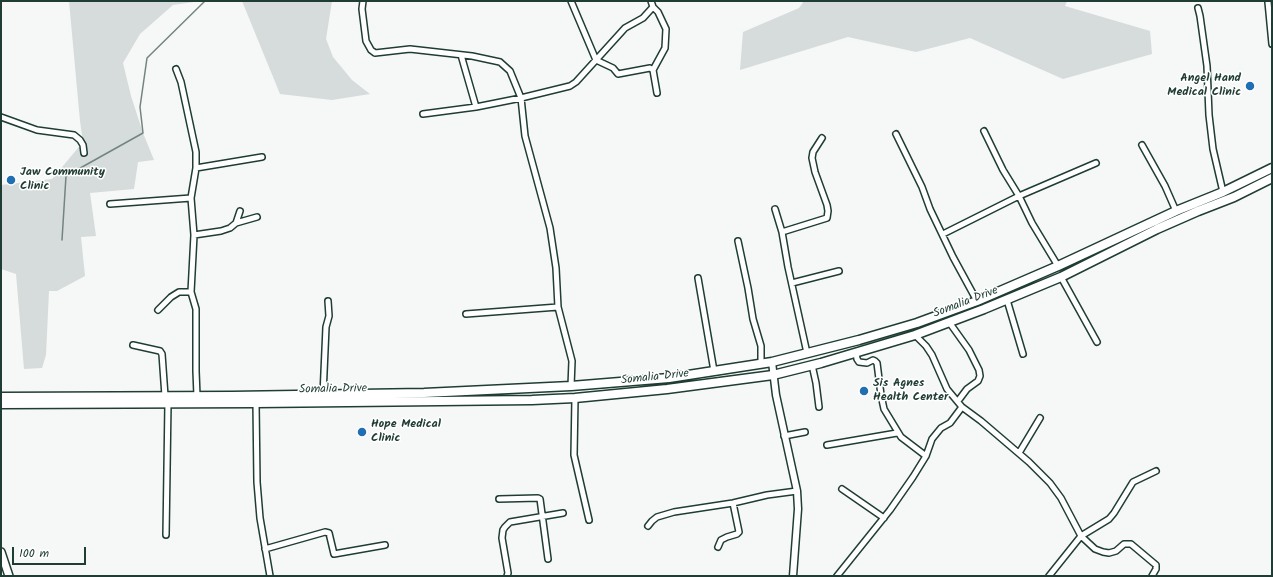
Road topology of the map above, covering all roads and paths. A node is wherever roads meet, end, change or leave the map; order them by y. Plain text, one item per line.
1 (362, 1) edge
2 (571, 1) edge
3 (652, 1) edge
4 (1268, 2) dead end
5 (653, 7) junction
6 (1198, 8) dead end
7 (1272, 44) edge
8 (461, 55) junction
9 (596, 60) junction
10 (176, 69) dead end
11 (654, 70) junction
12 (657, 93) dead end
13 (521, 98) junction
14 (476, 107) junction
15 (423, 114) dead end
16 (1, 117) edge
17 (984, 131) dead end
18 (896, 134) dead end
19 (822, 138) dead end
20 (1142, 145) dead end
21 (84, 153) dead end
22 (262, 157) dead end
23 (1096, 163) dead end
24 (196, 168) junction
25 (1272, 168) edge
26 (1272, 178) edge
27 (1223, 192) junction
28 (1019, 196) junction
29 (191, 198) junction
30 (110, 204) dead end
31 (775, 209) dead end
32 (240, 211) dead end
33 (1176, 211) junction
34 (257, 217) dead end
35 (236, 223) junction
36 (782, 232) junction
37 (943, 234) junction
38 (194, 236) junction
39 (738, 241) dead end
40 (1058, 266) junction
41 (839, 271) dead end
42 (1061, 277) junction
43 (698, 278) dead end
44 (792, 283) junction
45 (191, 292) junction
46 (1007, 300) junction
47 (328, 301) dead end
48 (978, 302) junction
49 (558, 307) junction
50 (158, 310) dead end
51 (466, 314) dead end
52 (949, 322) junction
53 (915, 335) junction
54 (1097, 342) dead end
55 (133, 345) dead end
56 (807, 353) junction
57 (856, 353) junction
58 (1022, 354) dead end
59 (772, 362) junction
60 (762, 363) junction
61 (812, 365) junction
62 (714, 371) junction
63 (773, 375) junction
64 (571, 386) junction
65 (323, 395) junction
66 (197, 396) junction
67 (1, 397) edge
68 (575, 398) junction
69 (166, 400) junction
70 (958, 401) junction
71 (256, 403) junction
72 (1, 404) edge
73 (819, 407) dead end
74 (962, 407) junction
75 (1040, 418) dead end
76 (805, 432) dead end
77 (897, 433) junction
78 (784, 436) junction
79 (827, 445) dead end
80 (1018, 453) junction
81 (926, 456) junction
82 (1156, 471) dead end
83 (842, 489) dead end
84 (797, 491) junction
85 (499, 500) dead end
86 (733, 503) junction
87 (563, 513) dead end
88 (542, 517) junction
89 (884, 518) junction
90 (589, 520) dead end
91 (648, 526) dead end
92 (166, 535) dead end
93 (1081, 536) junction
94 (385, 545) dead end
95 (718, 547) dead end
96 (265, 549) junction
97 (1, 552) edge
98 (548, 558) dead end
99 (842, 571) junction
100 (9, 576) edge
101 (270, 576) edge
102 (507, 576) edge
103 (794, 576) edge
104 (837, 576) edge
105 (847, 576) edge
106 (1048, 576) edge
107 (1152, 576) edge

1 - 8 street
2 - 9 street
3 - 5 street
4 - 7 street
5 - 9 street
5 - 11 street
6 - 27 street
8 - 13 street
8 - 14 street
9 - 11 street
9 - 13 street
10 - 24 street
11 - 12 street
13 - 14 street
13 - 49 street
14 - 15 street
16 - 21 street
17 - 28 street
18 - 37 street
19 - 36 street
20 - 33 street
22 - 24 street
23 - 28 street
24 - 29 street
25 - 27 main road, Somalia Drive
26 - 42 main road, Somalia Drive
27 - 33 main road, Somalia Drive
28 - 37 street
28 - 40 street
29 - 30 street
29 - 38 street
31 - 36 street
32 - 35 street
33 - 40 main road, Somalia Drive
34 - 35 street
35 - 38 street
36 - 44 street
37 - 48 street
38 - 45 street
39 - 60 street
40 - 48 main road, Somalia Drive
41 - 44 street
42 - 46 main road, Somalia Drive
42 - 54 street
43 - 62 street
44 - 56 street
45 - 50 street
45 - 66 street
46 - 52 main road, Somalia Drive
46 - 58 street
47 - 65 street
48 - 56 main road, Somalia Drive
49 - 51 street
49 - 64 street
52 - 53 main road, Somalia Drive
52 - 70 street
53 - 57 main road, Somalia Drive
53 - 70 street
55 - 69 street
56 - 59 main road, Somalia Drive
57 - 61 main road, Somalia Drive
57 - 77 street
59 - 60 main road, Somalia Drive
59 - 63 street
60 - 62 main road, Somalia Drive
61 - 63 main road, Somalia Drive
61 - 73 street
62 - 64 main road, Somalia Drive
63 - 68 main road, Somalia Drive
63 - 78 street
64 - 65 main road, Somalia Drive
65 - 66 main road, Somalia Drive
66 - 69 main road, Somalia Drive
67 - 69 main road, Somalia Drive
68 - 71 main road, Somalia Drive
68 - 90 street
69 - 71 main road, Somalia Drive
69 - 72 main road, Somalia Drive
69 - 92 street
70 - 74 street
71 - 96 street
74 - 80 street
74 - 81 street
75 - 80 street
76 - 78 street
77 - 79 street
77 - 81 street
78 - 84 street
80 - 93 street
81 - 89 street
82 - 93 street
83 - 89 street
84 - 86 street
84 - 103 street
85 - 88 street
86 - 91 street
86 - 95 street
87 - 88 street
88 - 98 street
88 - 102 street
89 - 99 street
93 - 106 street
93 - 107 street
94 - 96 street
96 - 101 street
97 - 100 main road
99 - 104 street
99 - 105 street

